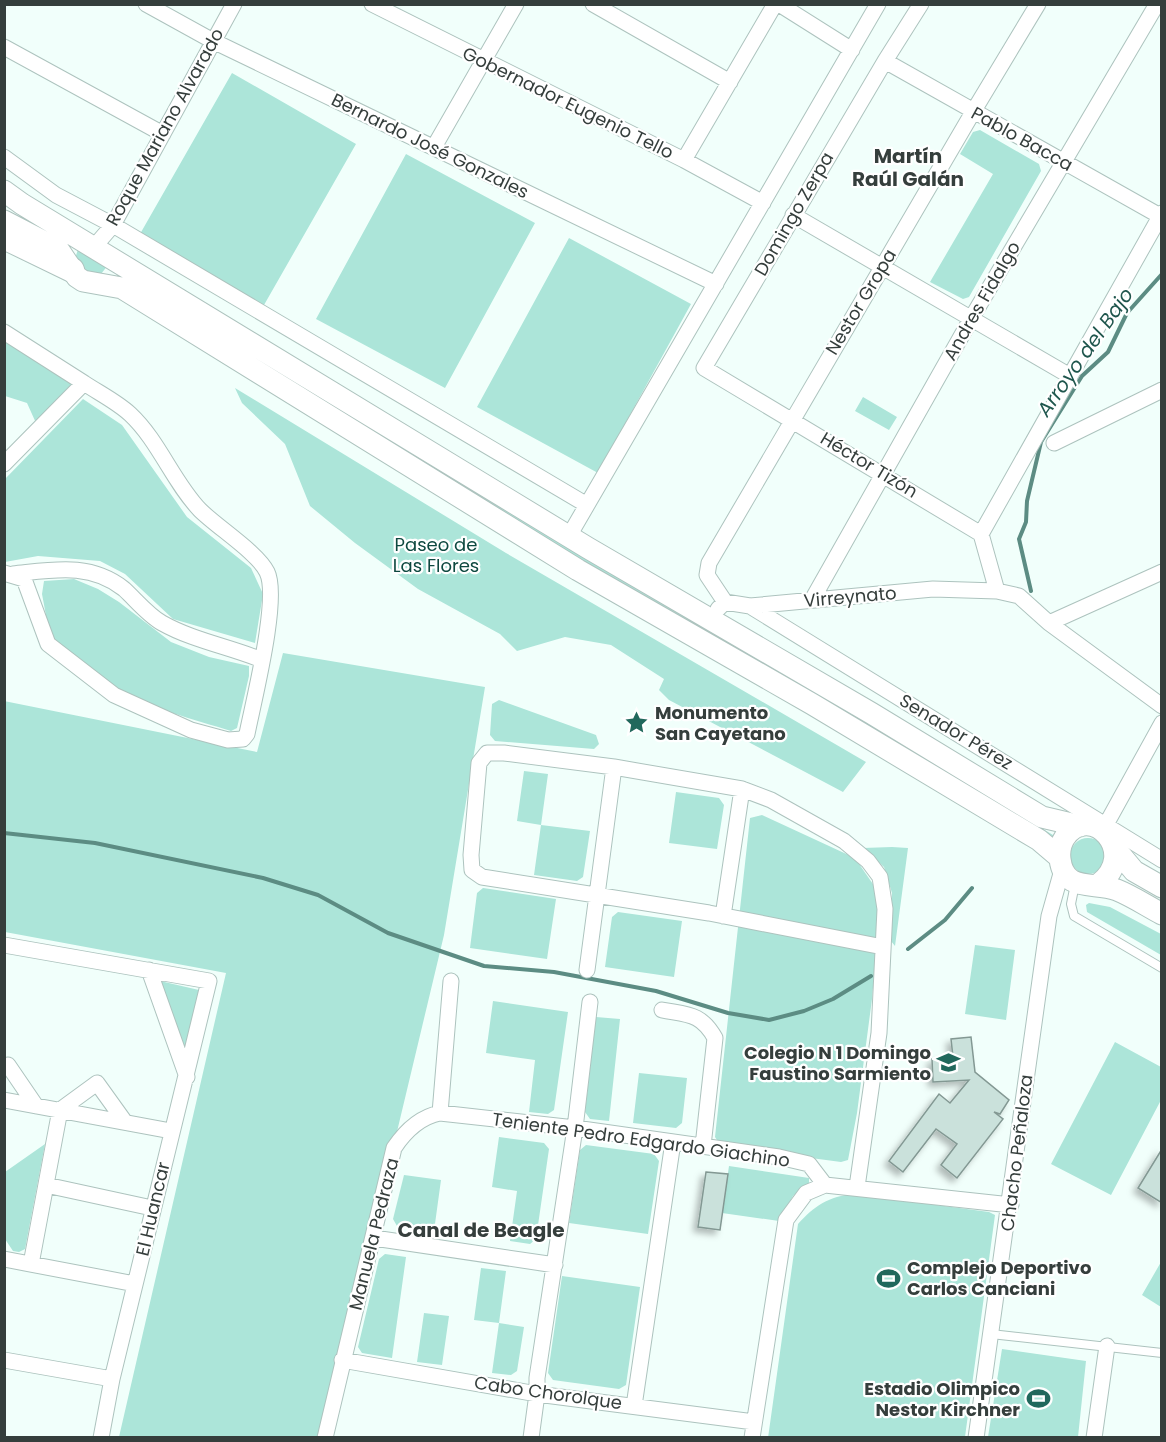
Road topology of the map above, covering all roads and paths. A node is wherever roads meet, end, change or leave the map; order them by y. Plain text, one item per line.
1 (146, 4) edge
2 (234, 4) edge
3 (372, 4) edge
4 (516, 4) edge
5 (593, 4) edge
6 (777, 4) edge
7 (878, 4) edge
8 (921, 4) edge
9 (1038, 4) edge
10 (1157, 4) edge
11 (213, 41) junction
12 (4, 47) edge
13 (852, 50) junction
14 (885, 61) junction
15 (482, 62) junction
16 (730, 82) junction
17 (973, 112) junction
18 (163, 134) junction
19 (434, 147) junction
20 (4, 157) edge
21 (684, 160) junction
22 (1063, 162) junction
23 (4, 191) edge
24 (763, 203) junction
25 (793, 215) junction
26 (1161, 215) edge
27 (4, 221) edge
28 (113, 225) junction
29 (75, 235) junction
30 (4, 237) edge
31 (94, 247) junction
32 (119, 262) junction
33 (70, 266) junction
34 (881, 269) junction
35 (100, 283) junction
36 (716, 284) junction
37 (971, 319) junction
38 (4, 332) edge
39 (704, 368) joint
40 (1070, 376) junction
41 (84, 383) junction
42 (1161, 390) edge
43 (792, 419) junction
44 (1054, 443) dead end
45 (4, 464) edge
46 (884, 474) junction
47 (587, 505) junction
48 (981, 534) junction
49 (569, 536) junction
50 (1161, 572) edge
51 (9, 574) edge
52 (997, 591) junction
53 (812, 600) junction
54 (725, 602) junction
55 (750, 606) junction
56 (711, 618) junction
57 (1049, 624) junction
58 (262, 660) junction
59 (1161, 706) edge
60 (1161, 723) edge
61 (614, 767) junction
62 (742, 789) junction
63 (1080, 826) junction
64 (1108, 834) junction
65 (1161, 860) edge
66 (1065, 870) junction
67 (1099, 884) junction
68 (1161, 887) edge
69 (599, 895) junction
70 (1161, 914) edge
71 (723, 916) junction
72 (4, 945) edge
73 (884, 947) junction
74 (1161, 968) edge
75 (149, 970) junction
76 (587, 970) dead end
77 (451, 981) dead end
78 (590, 1002) dead end
79 (662, 1010) dead end
80 (4, 1067) edge
81 (187, 1077) junction
82 (4, 1100) edge
83 (36, 1106) junction
84 (60, 1110) junction
85 (440, 1113) junction
86 (125, 1122) junction
87 (575, 1128) junction
88 (171, 1131) junction
89 (673, 1142) junction
90 (703, 1146) junction
91 (46, 1185) junction
92 (825, 1185) junction
93 (857, 1187) junction
94 (1011, 1205) junction
95 (153, 1208) junction
96 (374, 1238) junction
97 (4, 1259) edge
98 (31, 1264) junction
99 (555, 1265) junction
100 (135, 1284) junction
101 (991, 1334) junction
102 (1107, 1346) junction
103 (1161, 1353) edge
104 (4, 1360) edge
105 (342, 1360) junction
106 (111, 1379) junction
107 (537, 1394) junction
108 (634, 1406) junction
109 (753, 1430) edge
110 (101, 1437) edge
111 (325, 1437) edge
112 (531, 1437) edge
113 (976, 1437) edge
114 (1094, 1437) edge

1 - 11 street, Bernardo José Gonzales
2 - 11 street, Roque Mariano Alvarado
3 - 15 street, Gobernador Eugenio Tello
4 - 15 street
5 - 16 street
6 - 13 street
6 - 16 street
7 - 13 street
8 - 14 street, Domingo Zerpa
9 - 17 street, Nestor Gropa
10 - 22 street, Andres Fidalgo
11 - 18 street, Roque Mariano Alvarado
11 - 19 street, Bernardo José Gonzales
12 - 18 street
13 - 24 street
14 - 17 street, Pablo Bacca
14 - 25 street, Domingo Zerpa
15 - 19 street
15 - 21 street, Gobernador Eugenio Tello
16 - 21 street
17 - 22 street, Pablo Bacca
17 - 34 street, Nestor Gropa
18 - 28 street, Roque Mariano Alvarado
19 - 36 street, Bernardo José Gonzales
20 - 28 street
21 - 24 street, Gobernador Eugenio Tello
22 - 26 street, Pablo Bacca
22 - 37 street, Andres Fidalgo
23 - 29 main road
24 - 36 street
25 - 34 street
25 - 39 street, Domingo Zerpa
26 - 40 street
27 - 33 main road
28 - 31 street, Roque Mariano Alvarado
28 - 47 street
29 - 31 main road
29 - 33 main road
30 - 33 main road
31 - 32 main road
32 - 35 main road
32 - 49 main road
33 - 35 main road
34 - 37 street
34 - 43 street, Nestor Gropa
35 - 66 main road
36 - 47 street
37 - 40 street
37 - 46 street, Andres Fidalgo
38 - 41 street
39 - 43 street, Héctor Tizón
40 - 48 street
41 - 45 street
41 - 58 street
42 - 44 street
43 - 46 street, Héctor Tizón
43 - 54 street, Nestor Gropa
46 - 48 street, Héctor Tizón
46 - 53 street, Andres Fidalgo
47 - 49 street
48 - 52 street
49 - 56 main road
50 - 57 street
51 - 58 street
51 - 58 street
52 - 53 street, Virreynato
52 - 57 street, Virreynato
53 - 55 street, Virreynato
54 - 55 street, Virreynato
54 - 56 street
55 - 64 street, Senador Pérez
56 - 63 main road
57 - 59 street, Virreynato
60 - 64 street
61 - 62 street
61 - 69 street
61 - 69 street
62 - 71 street
62 - 73 street
63 - 64 main road
63 - 66 main road
64 - 65 street, Senador Pérez
64 - 67 main road
64 - 68 main road
66 - 67 main road
66 - 74 lane
66 - 94 street, Chacho Peñaloza
67 - 70 main road
69 - 71 street
69 - 76 street
71 - 73 street
72 - 75 street
73 - 93 street
75 - 81 street
75 - 81 street, El Huancar
77 - 85 street
78 - 87 street
79 - 90 street
80 - 83 street
81 - 88 street, El Huancar
82 - 83 street
83 - 84 street
84 - 86 street
84 - 86 street
84 - 91 street
85 - 87 street, Teniente Pedro Edgardo Giachino
85 - 96 street, Manuela Pedraza
86 - 88 street
87 - 89 street, Teniente Pedro Edgardo Giachino
87 - 99 street
88 - 95 street, El Huancar
89 - 90 street, Teniente Pedro Edgardo Giachino
89 - 108 street
90 - 92 street, Teniente Pedro Edgardo Giachino
91 - 95 street
91 - 98 street
92 - 93 street
92 - 109 street
93 - 94 street
94 - 101 street, Chacho Peñaloza
95 - 100 street, El Huancar
96 - 99 street
96 - 105 street, Manuela Pedraza
97 - 98 street
98 - 100 street
99 - 107 street
100 - 106 street, El Huancar
101 - 102 lane
101 - 113 street, Chacho Peñaloza
102 - 103 lane
102 - 114 street
104 - 106 street
105 - 107 street, Cabo Chorolque
105 - 111 street, Manuela Pedraza
106 - 110 street, El Huancar
107 - 108 street, Cabo Chorolque
107 - 112 street
108 - 109 street, Cabo Chorolque

